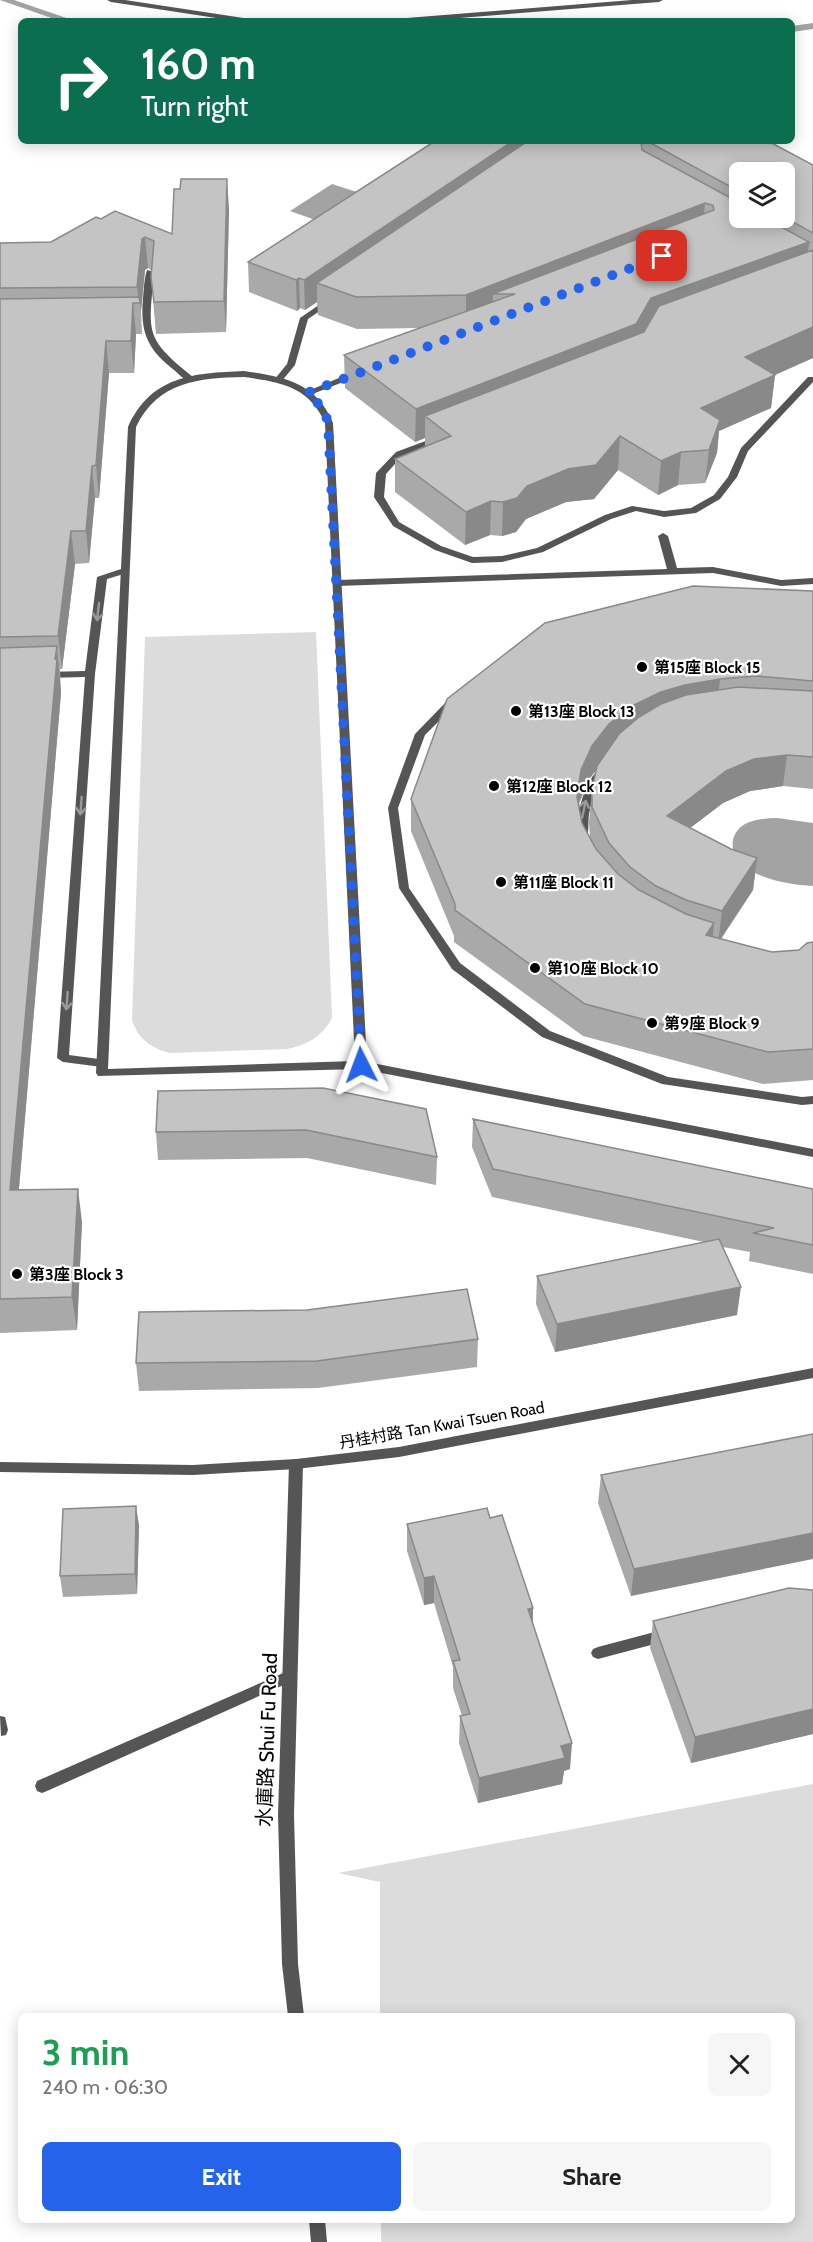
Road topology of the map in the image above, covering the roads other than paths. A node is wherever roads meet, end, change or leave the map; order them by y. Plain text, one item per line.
1 (111, 0) edge
2 (658, 0) edge
3 (230, 18) edge
4 (432, 18) edge
5 (150, 272) edge
6 (343, 292) edge
7 (135, 323) edge
8 (147, 323) junction
9 (364, 371) edge
10 (190, 379) junction
11 (811, 379) dead end
12 (278, 380) junction
13 (307, 393) junction
14 (453, 433) edge
15 (663, 536) dead end
16 (124, 571) junction
17 (673, 572) junction
18 (813, 581) edge
19 (337, 584) junction
20 (90, 674) junction
21 (34, 675) edge
22 (457, 697) edge
23 (607, 765) edge
24 (584, 846) edge
25 (102, 1063) junction
26 (361, 1065) junction
27 (813, 1100) edge
28 (813, 1153) edge
29 (813, 1373) edge
30 (297, 1464) junction
31 (0, 1467) edge
32 (685, 1630) edge
33 (598, 1653) dead end
34 (290, 1676) junction
35 (42, 1786) dead end
36 (296, 2013) edge
37 (317, 2223) edge
38 (319, 2242) edge

1 - 3 street
2 - 4 street
5 - 8 street
6 - 12 street
7 - 8 street
8 - 10 street
9 - 13 street
10 - 12 street
10 - 16 street
11 - 14 street
12 - 13 street
13 - 19 street
15 - 17 street
16 -> 20 street
16 - 25 street
17 - 18 street
17 - 19 street
19 - 26 street
20 - 21 street
20 -> 25 street
22 - 27 street
24 -> 23 street
25 - 26 street
26 - 28 street
29 - 30 street, 丹桂村路 Tan Kwai Tsuen Road
30 - 31 street, 丹桂村路 Tan Kwai Tsuen Road
30 - 34 street, 水庫路 Shui Fu Road
32 - 33 street
34 - 35 street
34 - 36 street, 水庫路 Shui Fu Road
37 - 38 street

